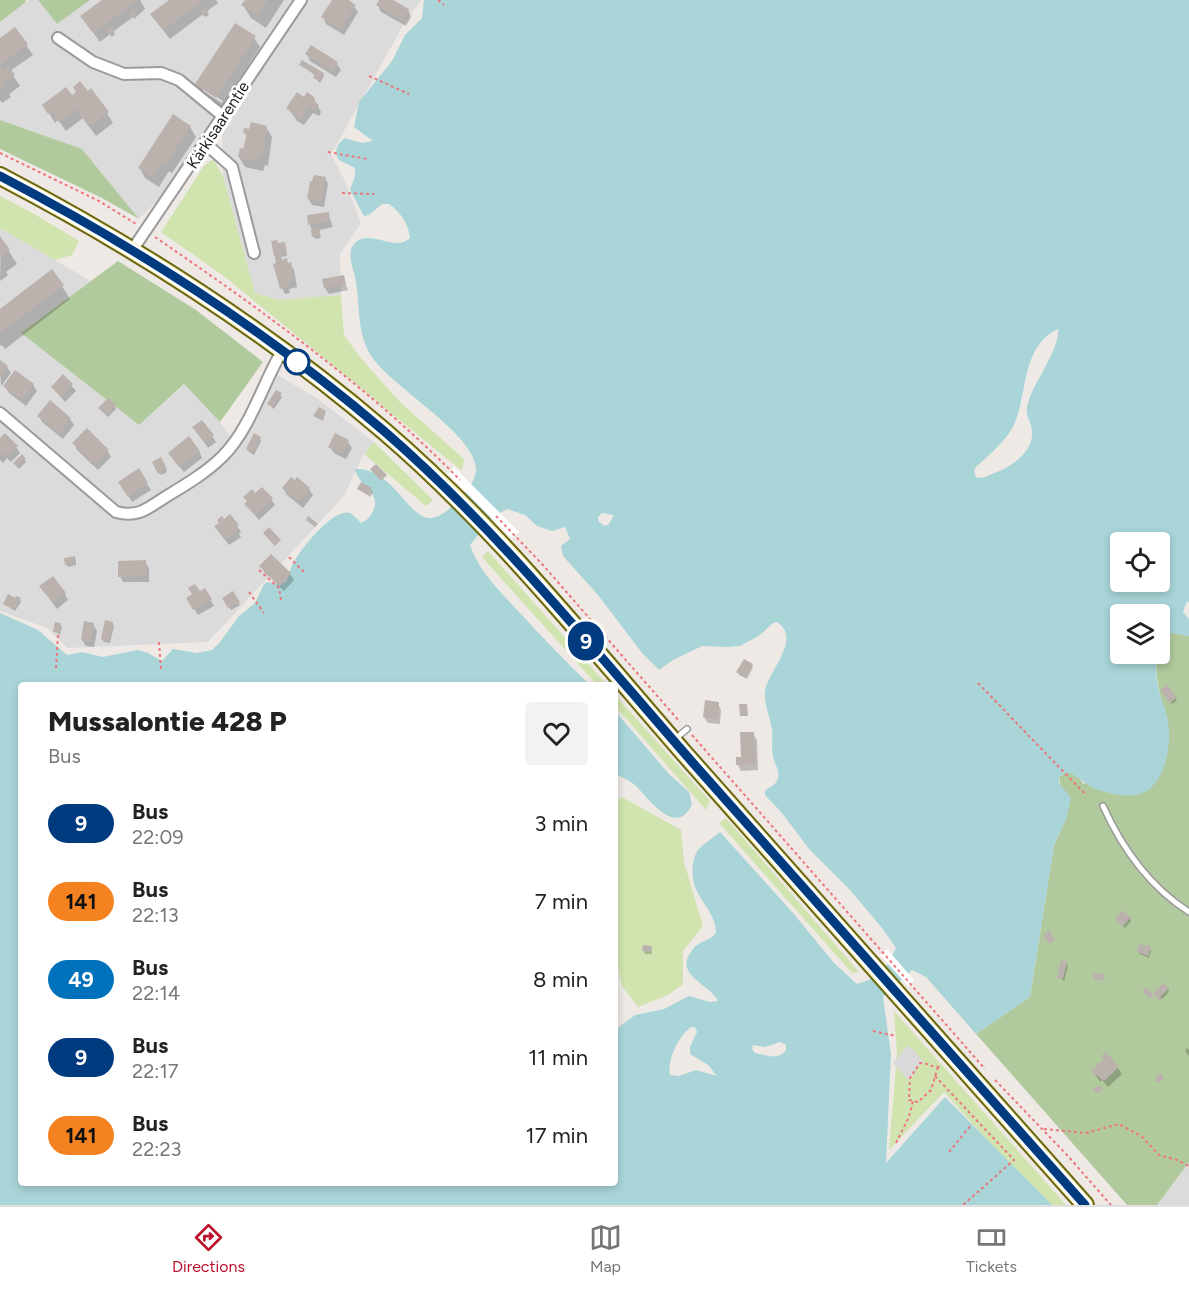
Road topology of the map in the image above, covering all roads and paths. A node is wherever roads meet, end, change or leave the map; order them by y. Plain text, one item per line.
1 (301, 0) edge
2 (438, 0) edge
3 (444, 4) dead end
4 (58, 38) dead end
5 (369, 76) dead end
6 (408, 94) dead end
7 (224, 117) junction
8 (206, 144) junction
9 (328, 152) dead end
10 (367, 159) dead end
11 (0, 176) edge
12 (342, 193) dead end
13 (374, 194) dead end
14 (133, 249) junction
15 (254, 253) dead end
16 (282, 351) junction
17 (0, 413) edge
18 (514, 534) dead end
19 (289, 557) dead end
20 (259, 570) dead end
21 (304, 572) dead end
22 (249, 592) dead end
23 (281, 600) dead end
24 (264, 613) dead end
25 (58, 635) dead end
26 (159, 642) dead end
27 (56, 668) dead end
28 (160, 669) dead end
29 (978, 683) dead end
30 (687, 729) junction
31 (673, 740) junction
32 (1085, 794) dead end
33 (1103, 806) dead end
34 (1189, 912) edge
35 (873, 1032) dead end
36 (896, 1036) dead end
37 (954, 1057) junction
38 (938, 1067) junction
39 (985, 1069) dead end
40 (935, 1076) junction
41 (993, 1077) dead end
42 (913, 1101) junction
43 (972, 1124) dead end
44 (1042, 1129) junction
45 (896, 1143) dead end
46 (949, 1152) dead end
47 (1189, 1166) edge
48 (963, 1205) edge
49 (1085, 1205) edge
50 (1111, 1205) edge

1 - 7 street, Kärkisaarentie
2 - 3 path
4 - 7 street
5 - 6 path
7 - 8 street, Kärkisaarentie
8 - 14 street, Kärkisaarentie
8 - 15 street
9 - 10 path
11 - 14 main road
12 - 13 path
14 - 16 main road
16 - 17 street
16 - 31 main road
18 - 30 path
19 - 21 path
20 - 23 path
22 - 24 path
25 - 27 path
26 - 28 path
29 - 32 path
30 - 31 lane
30 - 39 path
31 - 37 main road
33 - 34 lane
35 - 36 path
37 - 38 path
37 - 49 main road
38 - 40 path
38 - 42 path
40 - 42 path
40 - 48 path
41 - 44 path
42 - 45 path
43 - 46 path
44 - 47 path
44 - 50 path

